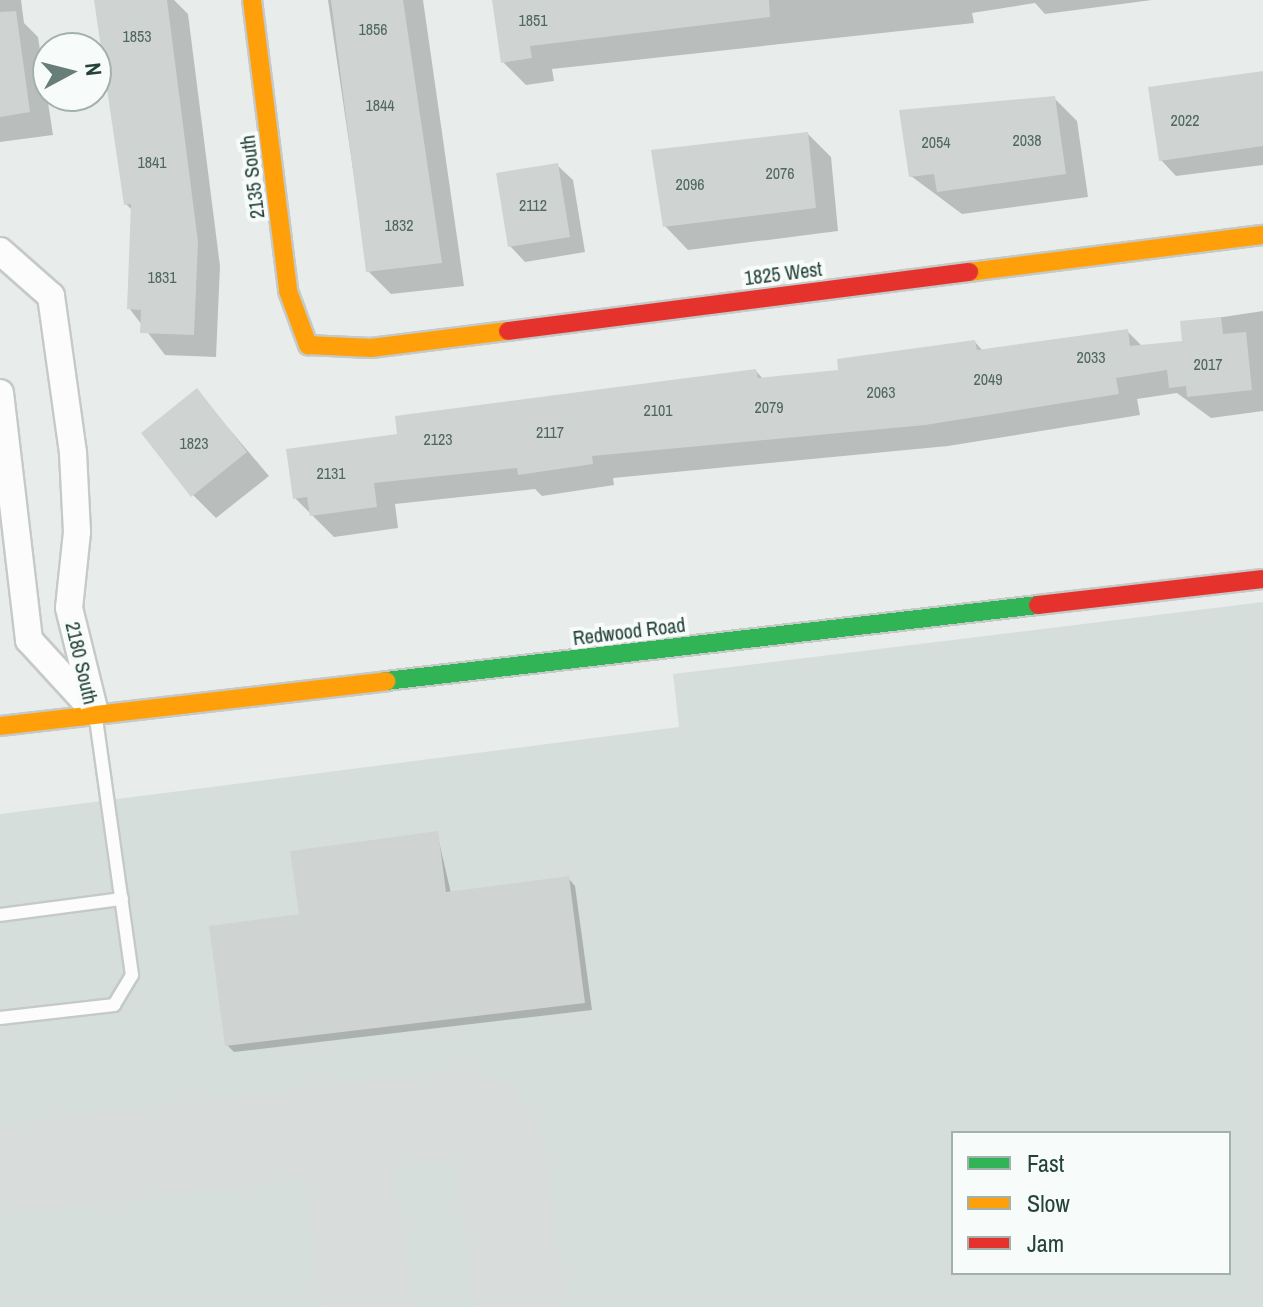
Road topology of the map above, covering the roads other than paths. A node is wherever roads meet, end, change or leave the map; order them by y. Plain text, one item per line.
1 (252, 0) edge
2 (1263, 235) edge
3 (0, 251) edge
4 (308, 345) joint
5 (0, 393) edge
6 (9, 553) edge
7 (1263, 579) edge
8 (95, 713) junction
9 (0, 726) edge
10 (122, 899) junction
11 (0, 915) edge
12 (0, 1018) edge

1 - 4 street, 2135 South
2 - 4 street, 1825 West
3 - 8 street, 2180 South
5 - 6 street, 2180 South
6 - 8 street, 2180 South
7 - 8 street, Redwood Road
8 - 9 street, Redwood Road
8 - 10 lane
10 - 11 lane
10 - 12 lane

